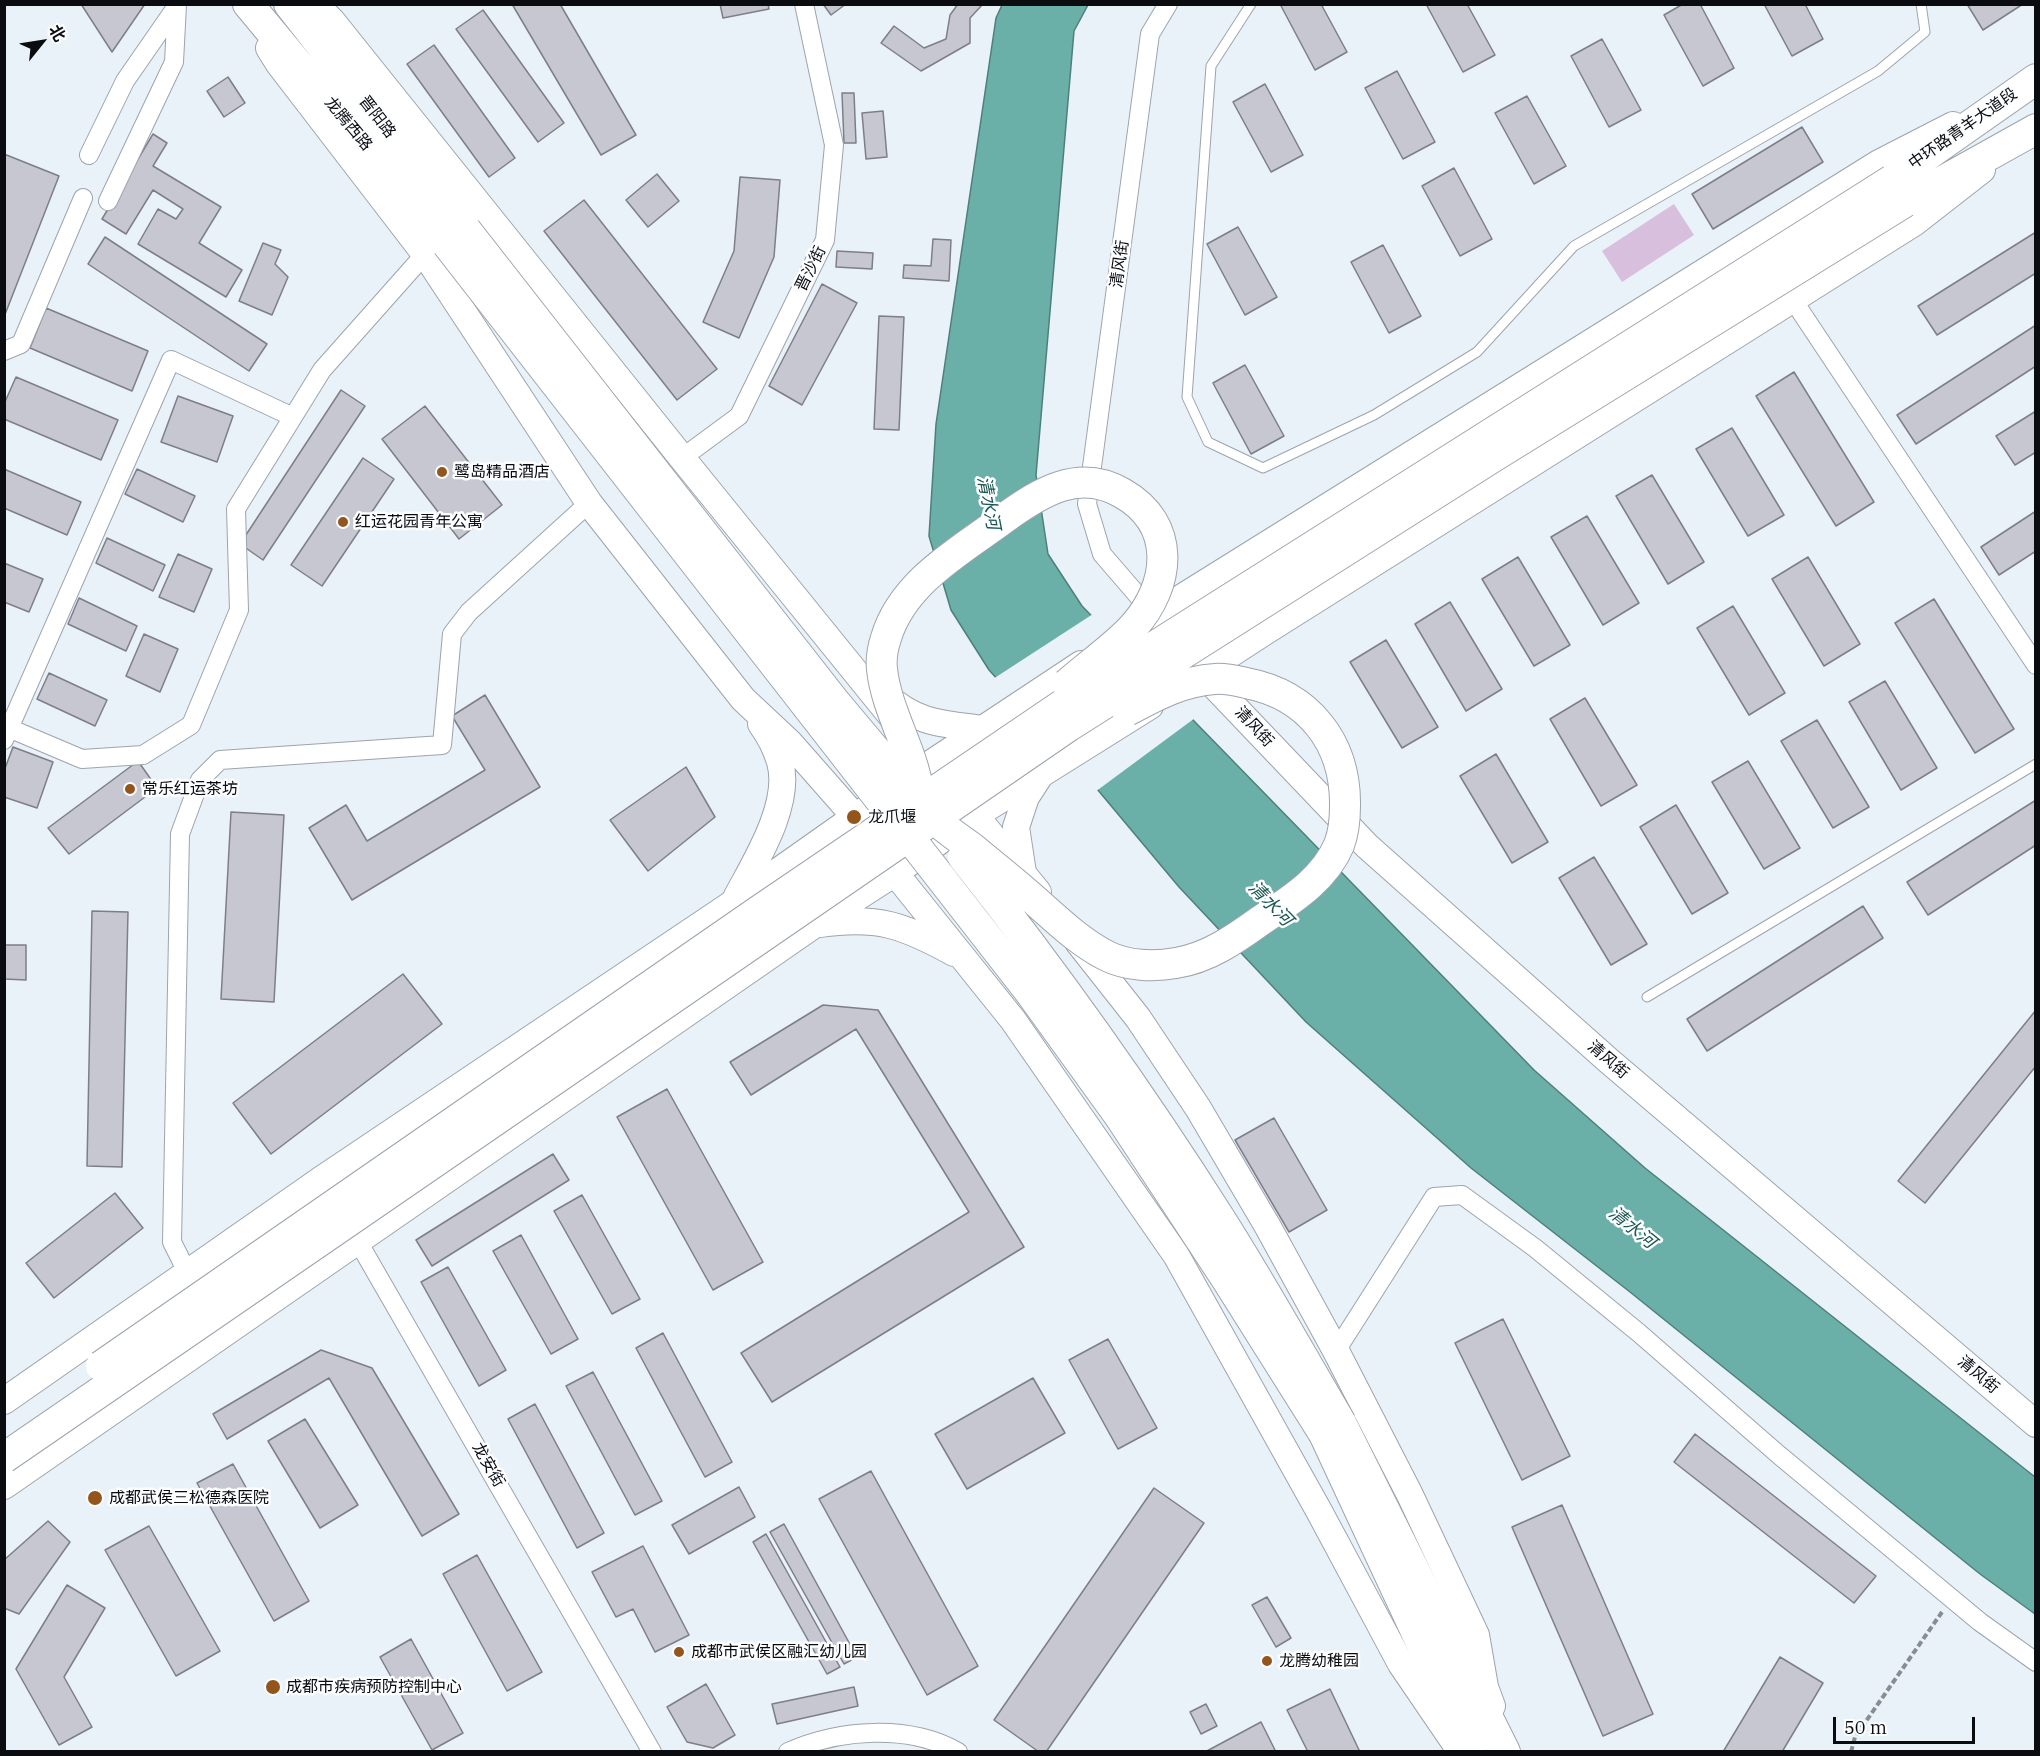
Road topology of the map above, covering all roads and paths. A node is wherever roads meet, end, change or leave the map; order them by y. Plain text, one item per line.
1 (242, 4) edge
2 (248, 4) edge
3 (289, 4) edge
4 (315, 4) edge
5 (804, 4) edge
6 (1168, 4) edge
7 (1251, 4) edge
8 (1921, 4) edge
9 (178, 5) edge
10 (2036, 79) edge
11 (2009, 96) junction
12 (2031, 132) edge
13 (89, 155) dead end
14 (1898, 191) junction
15 (83, 198) dead end
16 (108, 201) dead end
17 (446, 242) junction
18 (1793, 300) junction
19 (4, 351) edge
20 (293, 417) junction
21 (682, 458) junction
22 (589, 503) junction
23 (1155, 614) junction
24 (844, 656) junction
25 (2036, 665) edge
26 (1202, 673) junction
27 (743, 699) junction
28 (985, 729) junction
29 (6, 732) edge
30 (930, 764) junction
31 (2036, 764) edge
32 (1044, 773) junction
33 (976, 777) junction
34 (927, 812) junction
35 (976, 815) junction
36 (856, 818) junction
37 (895, 873) junction
38 (1023, 873) junction
39 (734, 903) junction
40 (814, 925) junction
41 (963, 958) junction
42 (1647, 997) dead end
43 (322, 1179) junction
44 (358, 1240) junction
45 (188, 1274) junction
46 (1336, 1351) junction
47 (4, 1401) edge
48 (2036, 1424) edge
49 (1332, 1429) junction
50 (4, 1433) edge
51 (4, 1458) edge
52 (4, 1486) edge
53 (1952, 1598) junction
54 (2036, 1662) edge
55 (652, 1752) edge
56 (788, 1752) edge
57 (958, 1752) edge
58 (1461, 1752) edge
59 (1472, 1752) edge
60 (1505, 1752) edge
61 (1510, 1752) edge
62 (1851, 1752) edge

1 - 17 main road
2 - 17 main road, 龙腾西路
3 - 17 main road, 晋阳路
4 - 21 main road
5 - 21 street, 晋沙街
6 - 23 street, 清风街
7 - 8 lane
9 - 13 street
9 - 16 street
10 - 11 main road, 中环路青羊大道段
11 - 14 main road, 中环路青羊大道段
11 - 23 main road
12 - 14 main road, 中环路青羊大道段
12 - 18 main road
14 - 33 main road, bridge
15 - 19 street
17 - 20 street
17 - 22 main road
17 - 34 main road, bridge
17 - 49 main road, bridge
18 - 25 street
18 - 26 main road
20 - 29 street
20 - 29 street
21 - 24 main road
22 - 27 main road
22 - 45 street
23 - 28 main road, bridge
24 - 28 main road
24 - 30 main road
26 - 32 main road
26 - 48 main road, 清风街
27 - 36 main road
27 - 39 main road
28 - 30 main road
30 - 35 main road
30 - 36 main road
31 - 42 lane
32 - 35 main road
32 - 38 main road
33 - 34 main road, bridge
33 - 34 main road, bridge
33 - 50 main road, bridge
33 - 51 main road, bridge
34 - 49 main road, bridge
35 - 37 main road
35 - 38 main road
36 - 37 main road
36 - 39 main road
37 - 40 main road
37 - 41 main road
38 - 46 main road
39 - 43 main road
40 - 41 main road
40 - 44 main road
41 - 58 main road
43 - 44 street, 龙安街
43 - 45 main road
44 - 52 main road
44 - 55 street, 龙安街
45 - 47 main road
46 - 53 street
46 - 61 main road
49 - 59 main road
49 - 60 main road
53 - 54 street
53 - 62 path
56 - 57 street

